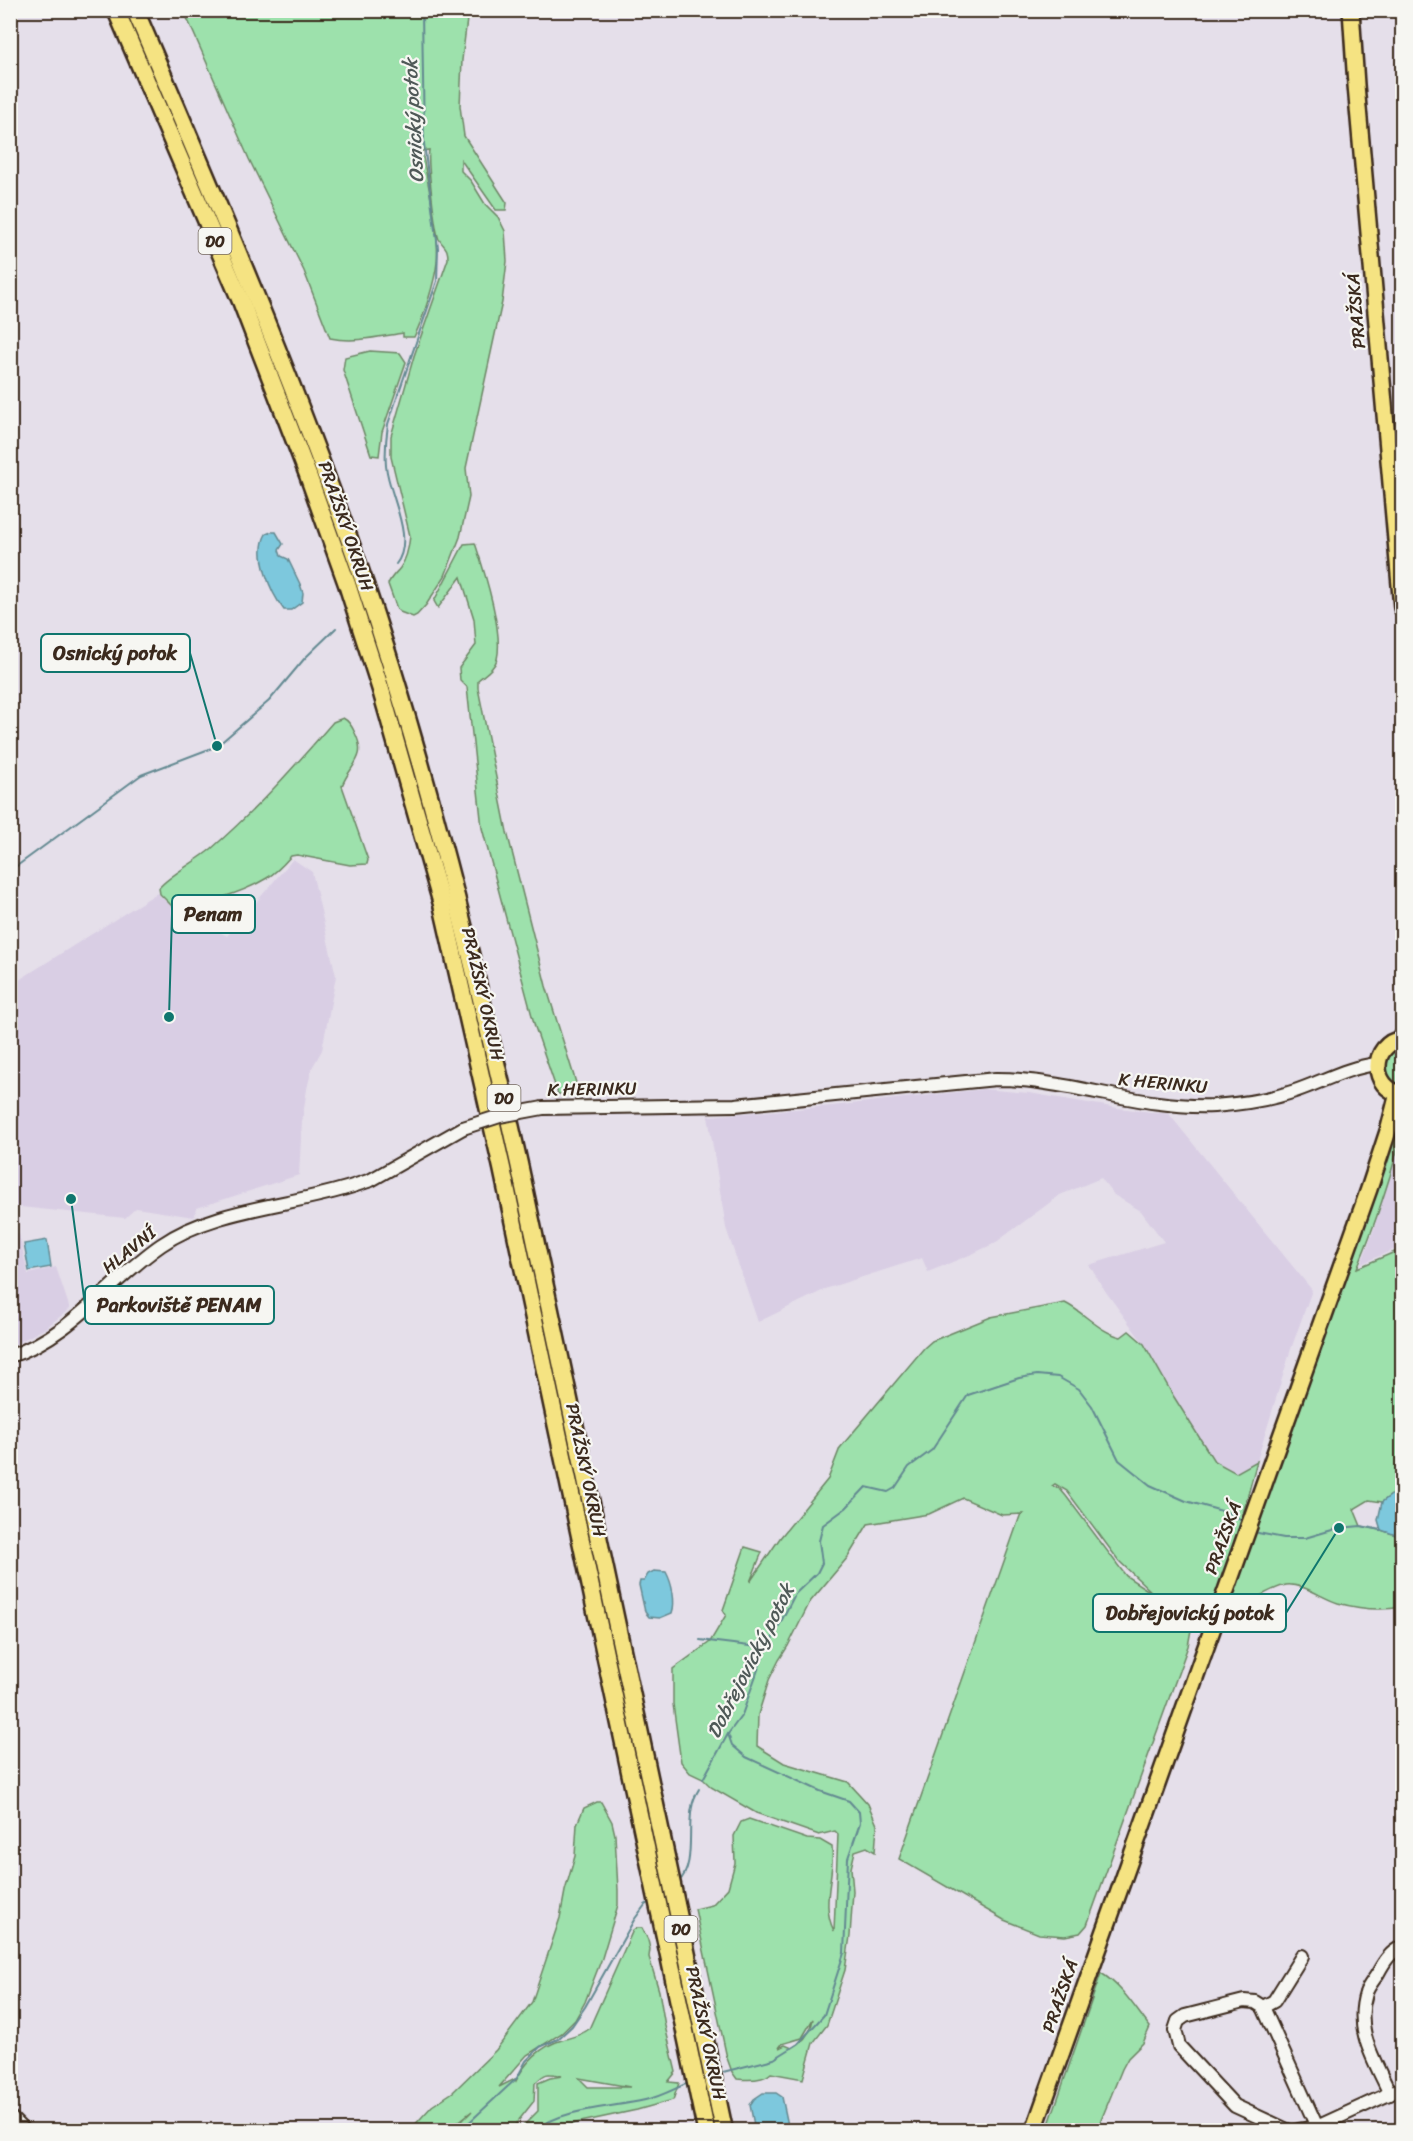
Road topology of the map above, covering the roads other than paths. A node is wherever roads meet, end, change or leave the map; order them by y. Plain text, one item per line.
1 (116, 10) edge
2 (135, 10) edge
3 (1351, 10) edge
4 (1402, 608) edge
5 (1402, 1039) edge
6 (1377, 1064) junction
7 (1400, 1094) edge
8 (182, 1233) joint
9 (10, 1356) edge
10 (1402, 1947) edge
11 (1302, 1956) dead end
12 (1263, 2007) junction
13 (1402, 2088) edge
14 (707, 2093) junction
15 (1390, 2094) junction
16 (10, 2117) edge
17 (1317, 2127) junction
18 (23, 2130) edge
19 (706, 2130) edge
20 (724, 2130) edge
21 (1034, 2130) edge
22 (1287, 2130) edge
23 (1299, 2130) edge

1 - 14 highway, PRAŽSKÝ OKRUH / D0
2 - 14 highway, PRAŽSKÝ OKRUH / D0
3 - 4 main road, PRAŽSKÁ
5 - 6 main road
6 - 7 main road, PRAŽSKÁ
6 - 8 street, K HERINKU, bridge
7 - 21 main road, PRAŽSKÁ
8 - 9 street, HLAVNÍ
10 - 15 street
11 - 12 street
12 - 17 street
12 - 22 street
13 - 15 street
14 - 19 highway, PRAŽSKÝ OKRUH / D0
14 - 20 highway, PRAŽSKÝ OKRUH / D0
15 - 17 street
16 - 18 street
17 - 23 street

